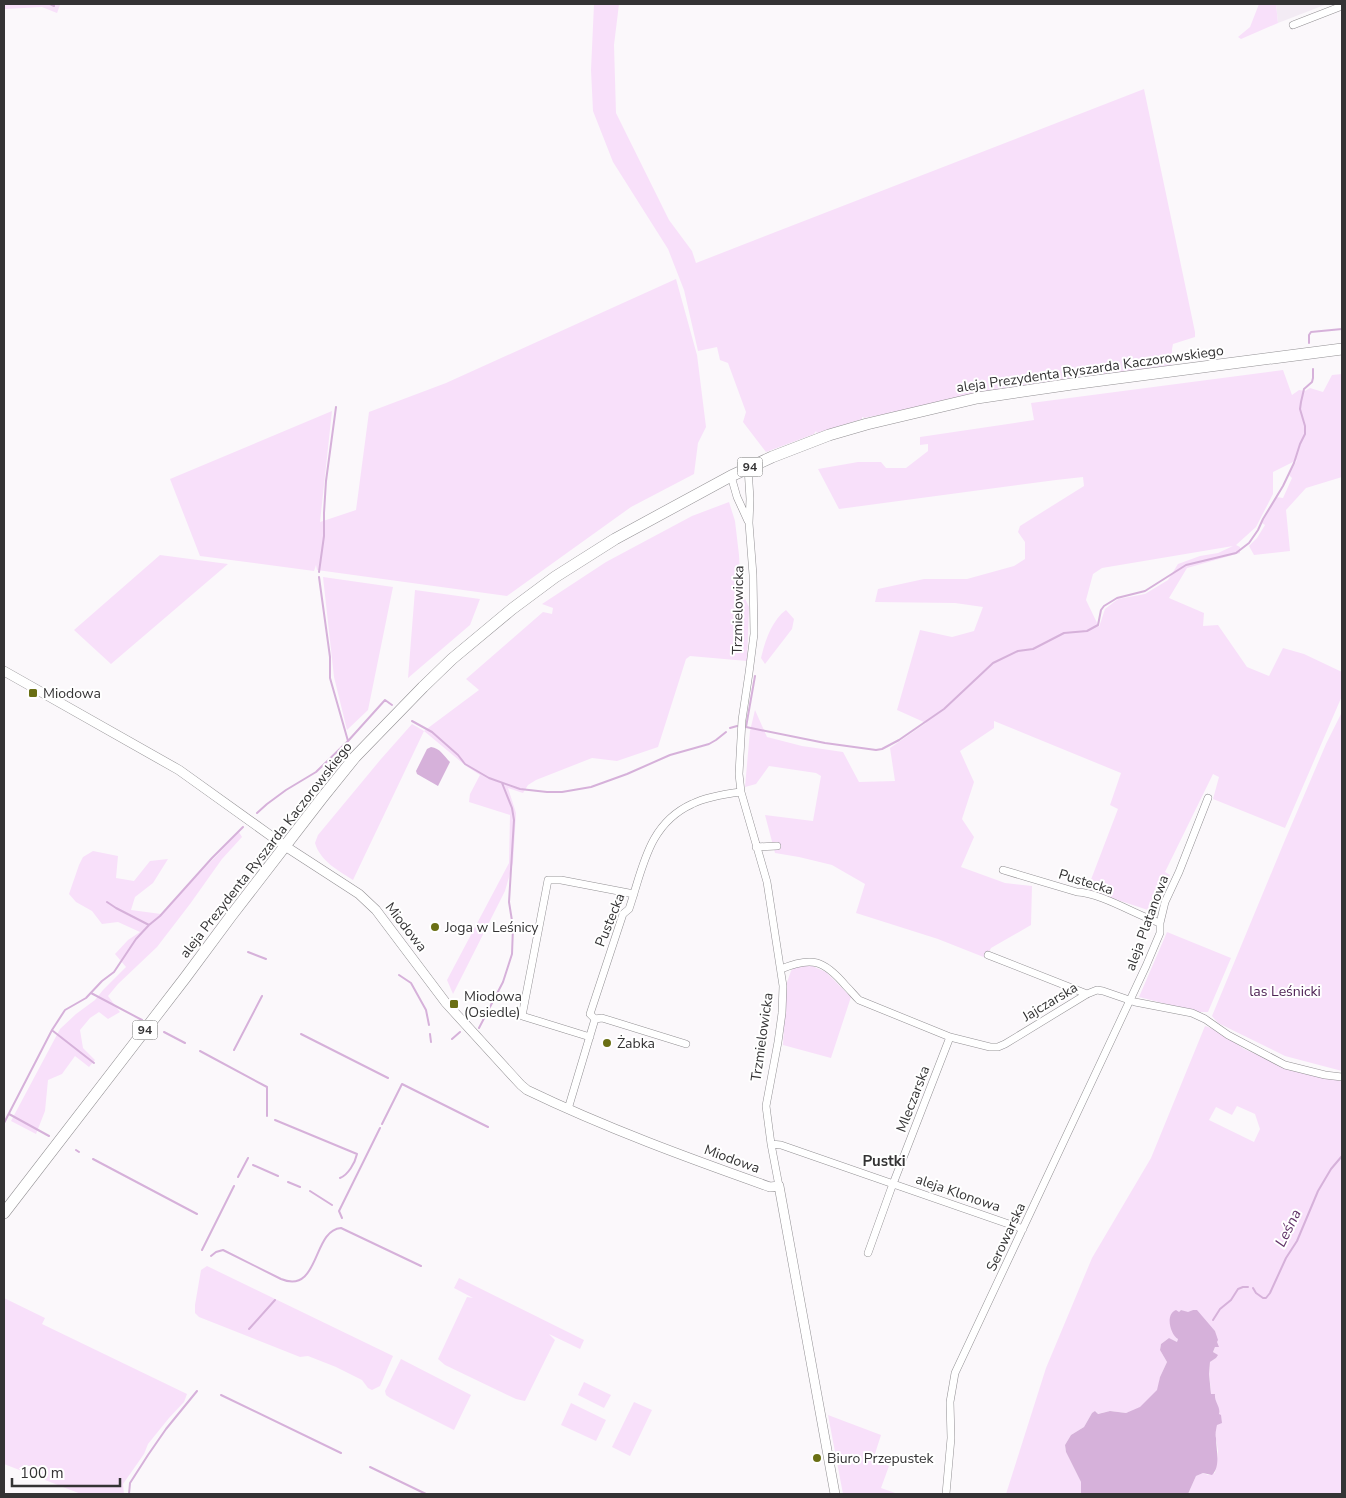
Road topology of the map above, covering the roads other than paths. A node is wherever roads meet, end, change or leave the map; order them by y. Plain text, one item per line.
1 (1342, 6) edge
2 (1293, 25) dead end
3 (1342, 349) edge
4 (748, 468) junction
5 (731, 476) junction
6 (749, 523) junction
7 (4, 671) edge
8 (741, 792) junction
9 (1208, 798) dead end
10 (285, 846) junction
11 (778, 846) dead end
12 (756, 847) junction
13 (1002, 870) dead end
14 (634, 894) junction
15 (1160, 923) junction
16 (988, 955) dead end
17 (781, 969) junction
18 (1087, 994) junction
19 (1131, 1001) junction
20 (595, 1019) junction
21 (590, 1037) junction
22 (950, 1037) junction
23 (686, 1044) dead end
24 (1342, 1077) edge
25 (568, 1109) junction
26 (771, 1144) junction
27 (893, 1184) junction
28 (779, 1186) junction
29 (4, 1213) edge
30 (1023, 1229) junction
31 (868, 1253) dead end
32 (836, 1494) edge
33 (946, 1494) edge

1 - 2 street
3 - 4 main road, aleja Prezydenta Ryszarda Kaczorowskiego / 94
4 - 5 main road, aleja Prezydenta Ryszarda Kaczorowskiego / 94
4 - 6 street, Trzmielowicka
5 - 6 street, Trzmielowicka
5 - 10 main road, aleja Prezydenta Ryszarda Kaczorowskiego / 94
6 - 8 street, Trzmielowicka
7 - 10 street, Miodowa
8 - 12 street, Trzmielowicka
8 - 14 street, Pustecka
9 - 15 street, aleja Platanowa
10 - 25 street, Miodowa
10 - 29 main road, aleja Prezydenta Ryszarda Kaczorowskiego / 94
11 - 12 street
12 - 17 street, Trzmielowicka
13 - 15 street, Pustecka
14 - 20 street, Pustecka
14 - 21 street
15 - 19 street, aleja Platanowa
16 - 18 street
17 - 22 street, Jajczarska
17 - 26 street, Trzmielowicka
18 - 19 street, Jajczarska
18 - 22 street, Jajczarska
19 - 24 street, Jajczarska
19 - 30 street, Serowarska
20 - 21 street, Pustecka
20 - 23 street
21 - 25 street, Pustecka
22 - 27 street, Mleczarska
25 - 28 street, Miodowa
26 - 27 street, aleja Klonowa
26 - 28 street, Trzmielowicka
27 - 30 street, aleja Klonowa
27 - 31 street, Mleczarska
28 - 32 street, Trzmielowicka
30 - 33 street, Serowarska

